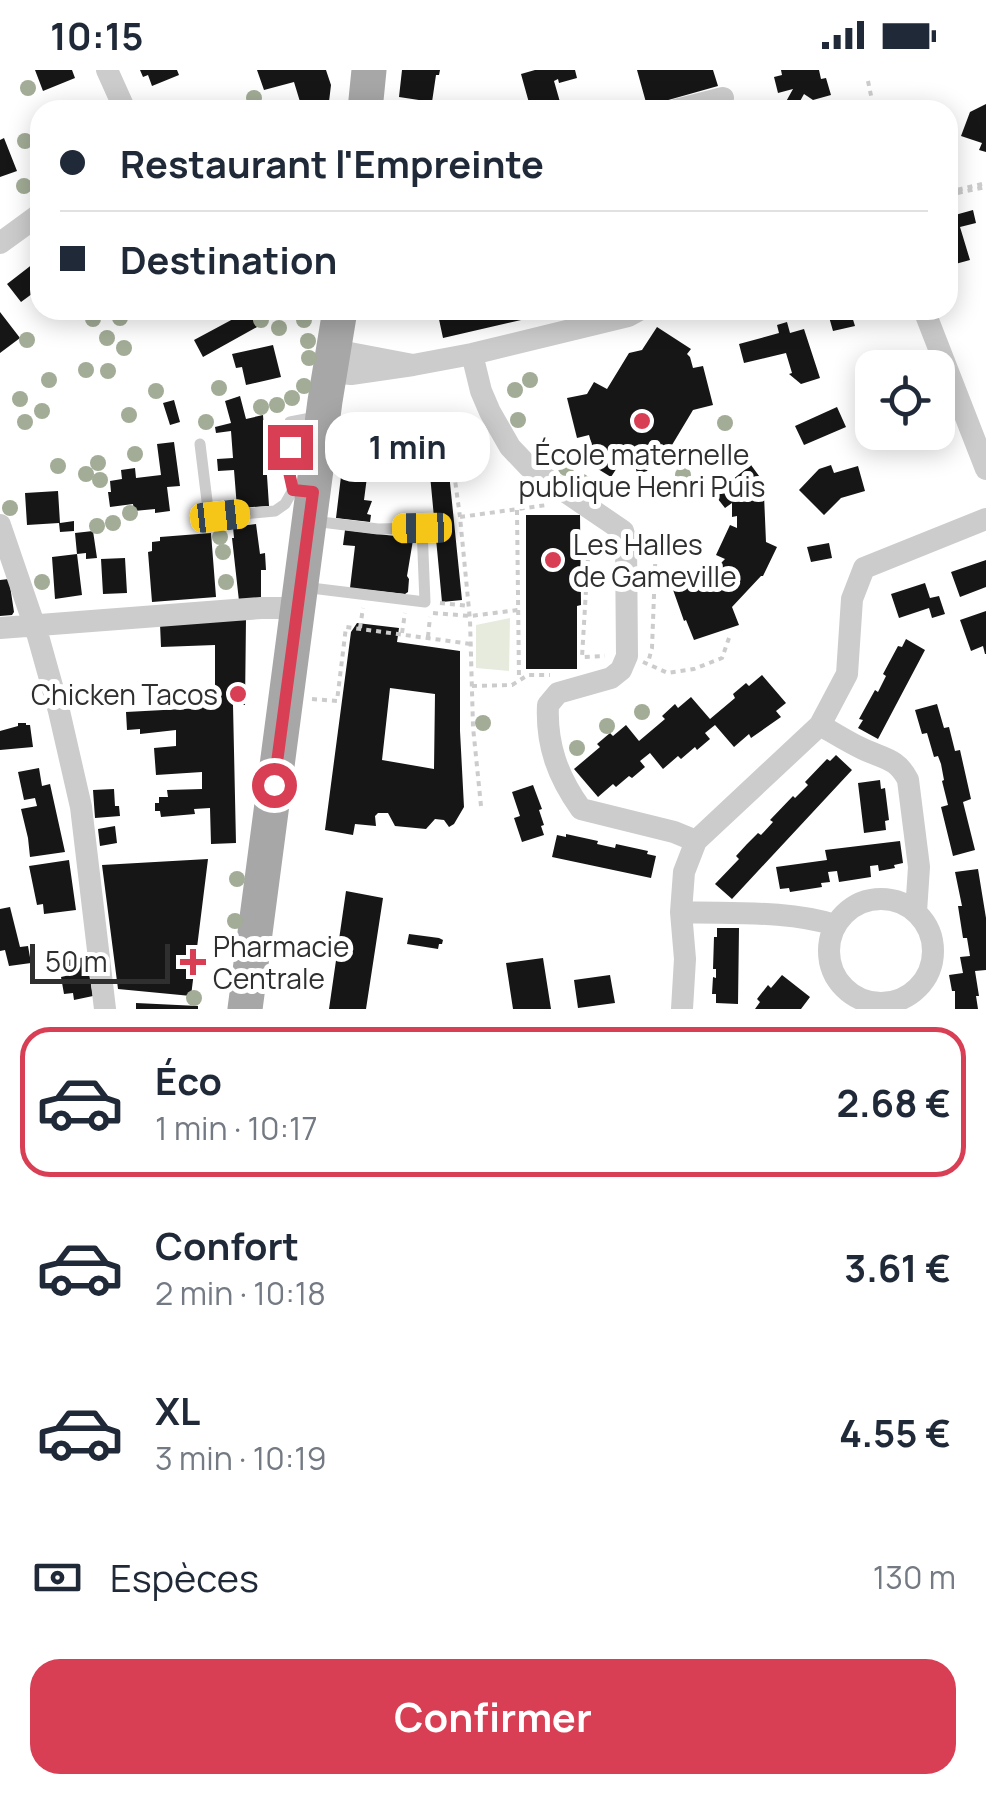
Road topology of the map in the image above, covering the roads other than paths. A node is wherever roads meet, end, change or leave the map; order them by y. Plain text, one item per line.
1 (107, 70) edge
2 (370, 70) edge
3 (723, 98) dead end
4 (120, 100) edge
5 (366, 100) edge
6 (715, 100) edge
7 (30, 221) edge
8 (0, 243) edge
9 (338, 320) edge
10 (612, 320) edge
11 (928, 320) edge
12 (472, 354) junction
13 (332, 361) junction
14 (200, 444) dead end
15 (986, 470) edge
16 (305, 501) junction
17 (986, 519) edge
18 (0, 524) edge
19 (299, 598) junction
20 (35, 627) junction
21 (0, 628) edge
22 (820, 724) junction
23 (696, 842) junction
24 (681, 912) junction
25 (916, 912) junction
26 (835, 925) junction
27 (848, 1002) edge
28 (892, 1006) edge
29 (105, 1009) edge
30 (245, 1009) edge
31 (682, 1009) edge

1 - 4 street
2 - 5 main road
3 - 6 street
7 - 8 street
9 - 13 main road
10 - 12 street
11 - 15 street
12 - 13 street
12 - 23 street
13 - 16 main road
14 - 16 lane
16 - 19 main road
16 - 19 lane
17 - 22 street
18 - 20 street
19 - 20 street
19 - 30 main road
20 - 21 street
20 - 29 street
22 - 23 street
22 - 25 street
23 - 24 street
24 - 26 street
24 - 31 street
25 - 26 street
25 - 28 street
26 - 27 street
27 - 28 street

